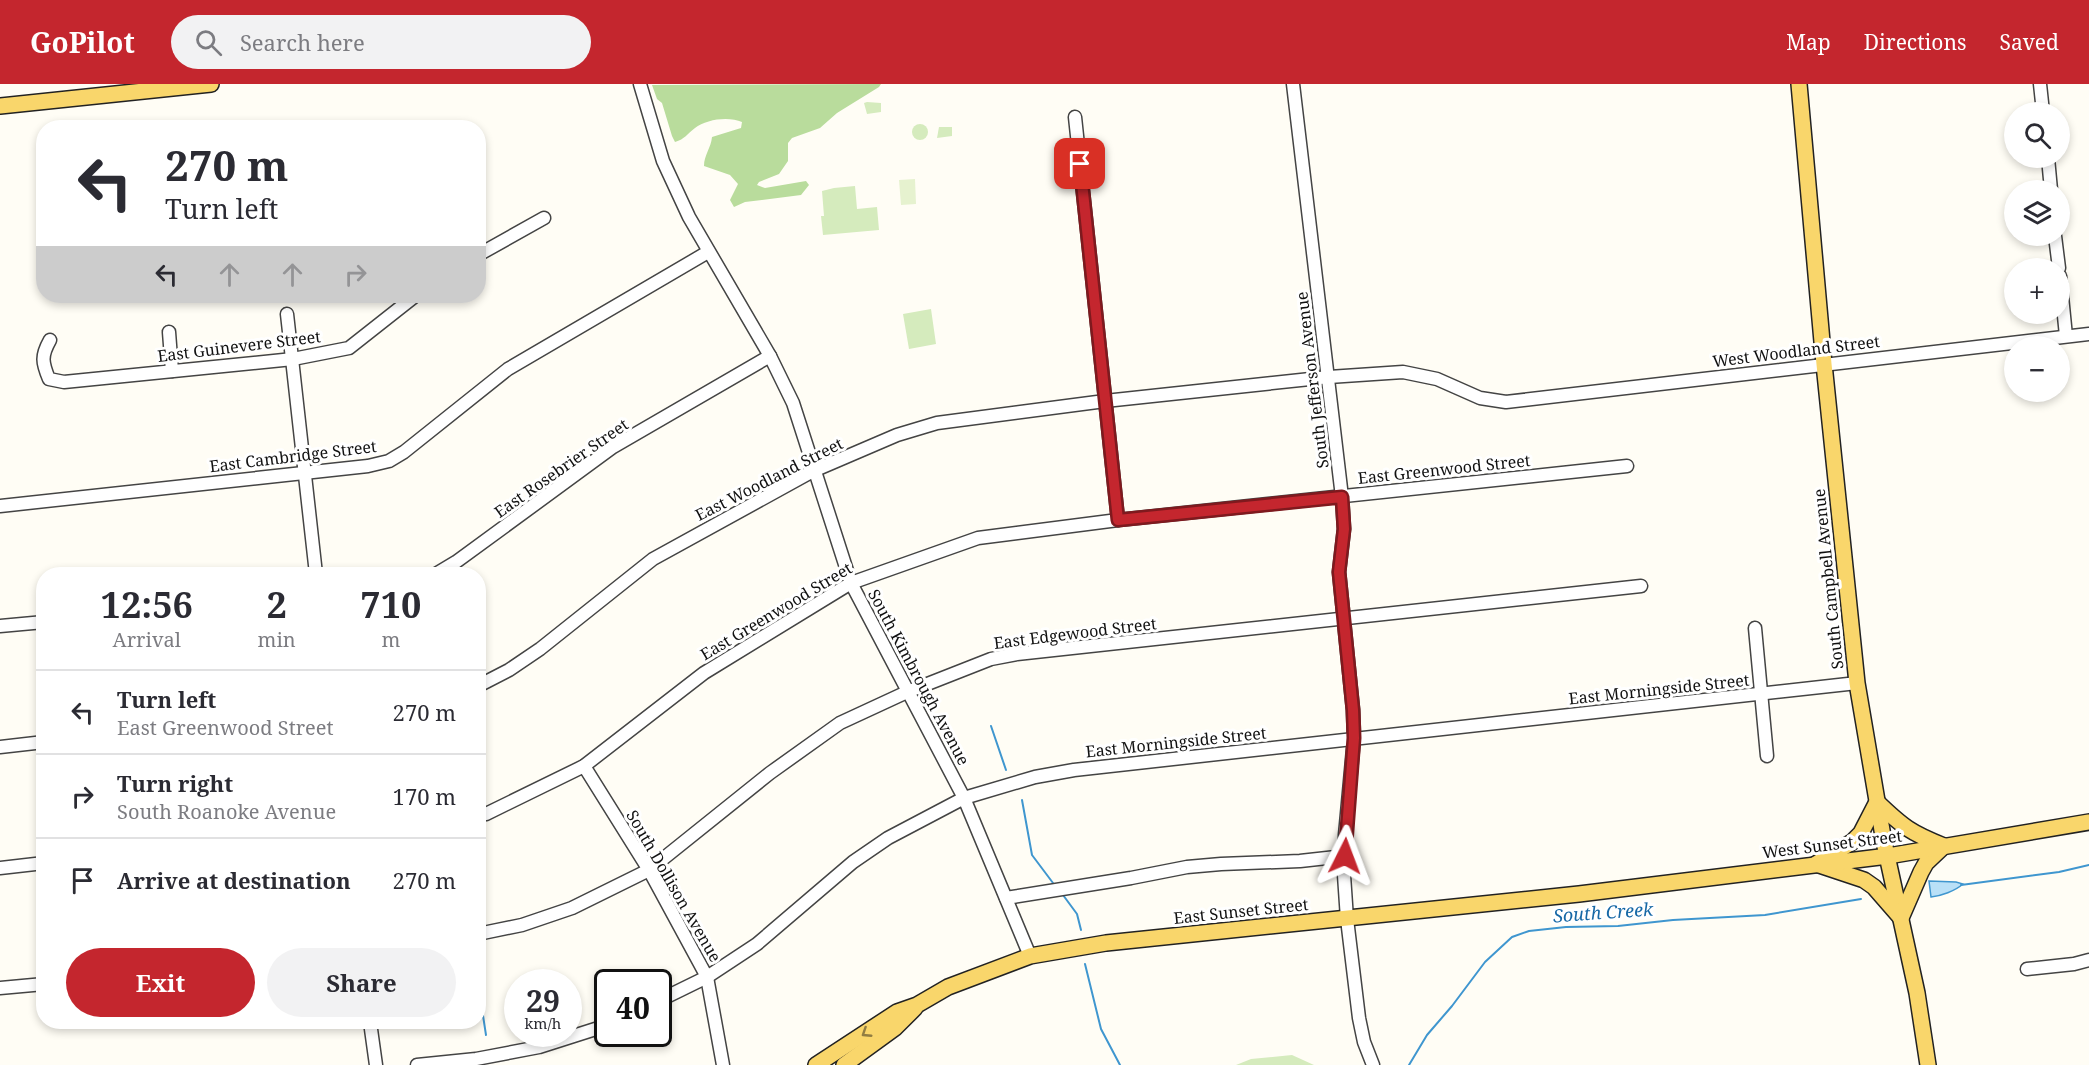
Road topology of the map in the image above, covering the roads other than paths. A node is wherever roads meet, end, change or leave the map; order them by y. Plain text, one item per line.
1 (211, 84) edge
2 (640, 84) edge
3 (1293, 84) edge
4 (1799, 84) edge
5 (2040, 84) edge
6 (148, 87) edge
7 (2042, 102) edge
8 (0, 106) edge
9 (1076, 117) dead end
10 (544, 218) dead end
11 (486, 251) edge
12 (708, 252) junction
13 (406, 303) edge
14 (287, 314) dead end
15 (2065, 324) edge
16 (169, 332) dead end
17 (2089, 334) edge
18 (2066, 336) joint
19 (50, 340) dead end
20 (2004, 343) edge
21 (770, 356) junction
22 (293, 359) junction
23 (1824, 364) junction
24 (172, 370) junction
25 (1329, 377) junction
26 (1105, 401) junction
27 (1506, 402) joint
28 (1627, 466) dead end
29 (813, 471) junction
30 (305, 472) junction
31 (1342, 497) junction
32 (0, 506) edge
33 (1118, 520) junction
34 (315, 567) edge
35 (448, 567) edge
36 (850, 583) junction
37 (1641, 586) dead end
38 (1343, 618) junction
39 (36, 622) edge
40 (0, 626) edge
41 (1755, 628) dead end
42 (486, 682) edge
43 (1857, 683) junction
44 (907, 692) junction
45 (1762, 694) junction
46 (1354, 738) junction
47 (36, 743) edge
48 (0, 747) edge
49 (1767, 756) dead end
50 (584, 766) junction
51 (964, 798) junction
52 (1877, 802) junction
53 (486, 814) edge
54 (2089, 822) edge
55 (1944, 846) junction
56 (1345, 856) junction
57 (1888, 856) junction
58 (36, 864) edge
59 (1816, 864) junction
60 (0, 868) edge
61 (649, 870) junction
62 (1579, 894) joint
63 (1006, 897) junction
64 (1900, 918) junction
65 (1347, 919) junction
66 (486, 932) edge
67 (1030, 956) junction
68 (2089, 960) edge
69 (2027, 969) dead end
70 (707, 977) junction
71 (36, 985) edge
72 (0, 988) edge
73 (672, 994) edge
74 (917, 1005) junction
75 (371, 1029) edge
76 (594, 1029) edge
77 (376, 1065) edge
78 (417, 1065) edge
79 (723, 1065) edge
80 (816, 1065) edge
81 (844, 1065) edge
82 (1373, 1065) edge
83 (1928, 1065) edge

1 - 6 main road
2 - 12 street, South Kimbrough Avenue
3 - 25 street, South Jefferson Avenue
4 - 23 main road, South Campbell Avenue
5 - 7 street
6 - 8 main road
9 - 26 street
10 - 11 street
12 - 21 street, South Kimbrough Avenue
12 - 30 street, East Cambridge Street
13 - 22 street, East Guinevere Street
14 - 22 street
15 - 18 street
16 - 24 street
17 - 18 street, West Woodland Street
19 - 24 street, East Guinevere Street
20 - 23 street, West Woodland Street
21 - 29 street, South Kimbrough Avenue
21 - 35 street, East Rosebrier Street
22 - 24 street, East Guinevere Street
22 - 30 street
23 - 27 street, West Woodland Street
23 - 43 main road, South Campbell Avenue
25 - 26 street, East Woodland Street
25 - 27 street, East Woodland Street
25 - 31 street, South Jefferson Avenue
26 - 29 street, East Woodland Street
26 - 33 street
28 - 31 street, East Greenwood Street
29 - 36 street, South Kimbrough Avenue
29 - 42 street, East Woodland Street
30 - 32 street, East Cambridge Street
30 - 34 street
31 - 33 street, East Greenwood Street
31 - 38 street, South Jefferson Avenue
33 - 36 street, East Greenwood Street
36 - 44 street, South Kimbrough Avenue
36 - 50 street, East Greenwood Street
37 - 38 street, East Edgewood Street
38 - 44 street, East Edgewood Street
38 - 46 street, South Jefferson Avenue
39 - 40 street
41 - 45 street
43 - 45 street, East Morningside Street
43 - 52 main road, South Campbell Avenue
44 - 51 street, South Kimbrough Avenue
44 - 61 street, East Edgewood Street
45 - 46 street, East Morningside Street
45 - 49 street
46 - 51 street, East Morningside Street
46 - 56 street, South Jefferson Avenue
47 - 48 street
50 - 53 street, East Greenwood Street
50 - 61 street, South Dollison Avenue
51 - 63 street, South Kimbrough Avenue
51 - 70 street, East Morningside Street
52 - 55 main road
52 - 57 main road, South Campbell Avenue
52 - 59 main road
54 - 55 main road, West Sunset Street
55 - 57 main road, West Sunset Street
55 - 64 main road
56 - 63 street
56 - 65 street, South Jefferson Avenue
57 - 59 main road, West Sunset Street
57 - 64 main road, South Campbell Avenue
58 - 60 street
59 - 62 main road, West Sunset Street
59 - 64 main road
61 - 66 street, East Edgewood Street
61 - 70 street, South Dollison Avenue
62 - 65 main road, East Sunset Street
63 - 67 street, South Kimbrough Avenue
64 - 83 main road, South Campbell Avenue
65 - 67 main road, East Sunset Street
65 - 82 street, South Jefferson Avenue
67 - 74 main road, East Sunset Street
68 - 69 street
70 - 73 street, East Morningside Street
70 - 79 street, South Dollison Avenue
71 - 72 street
74 -> 80 main road, East Sunset Street
74 - 81 main road, East Sunset Street
75 - 77 street
76 - 78 street

